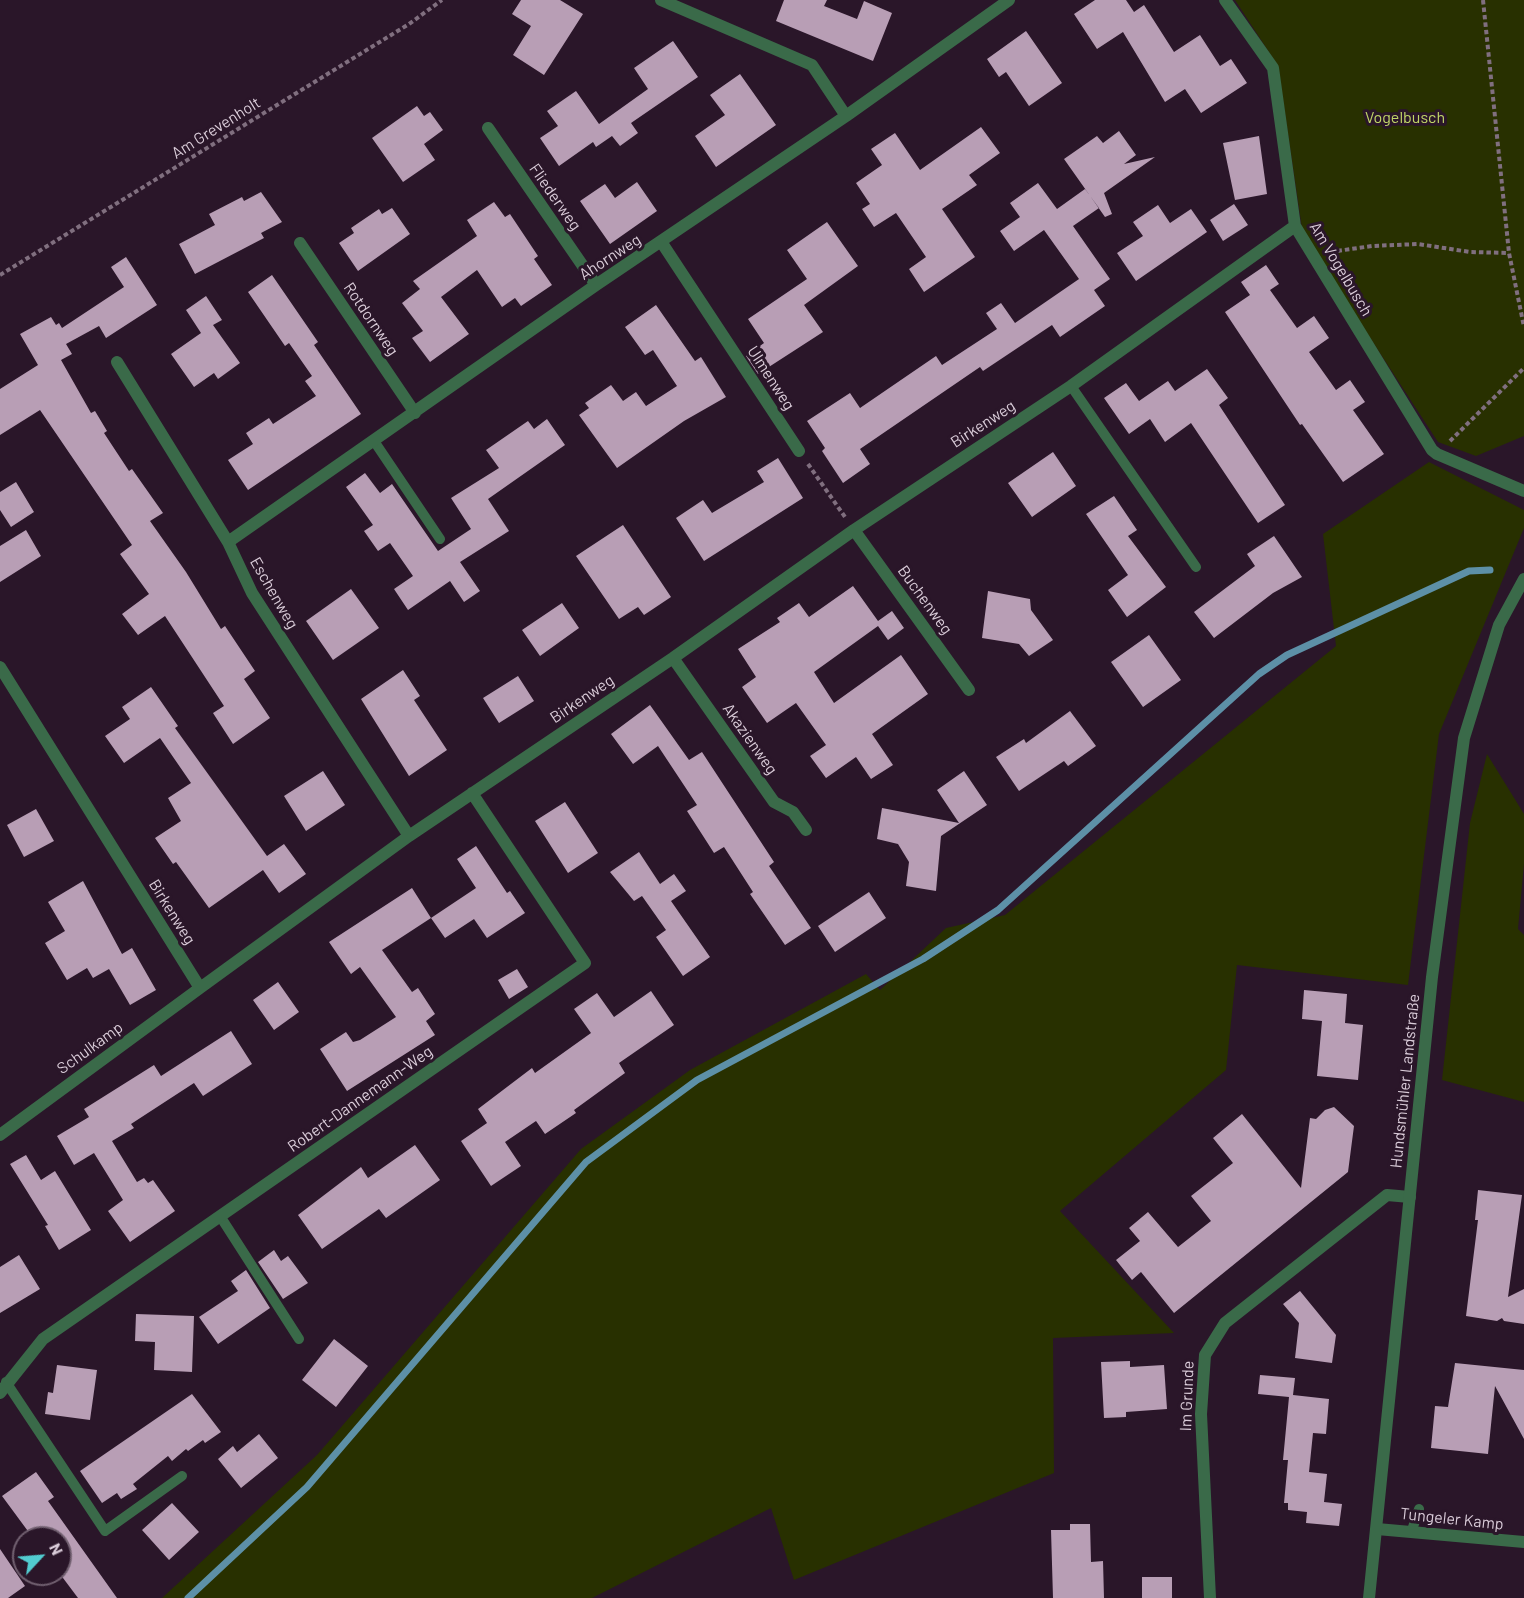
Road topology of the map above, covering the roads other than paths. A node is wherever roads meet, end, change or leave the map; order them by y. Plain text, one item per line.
1 (661, 0) edge
2 (1009, 0) edge
3 (1225, 0) edge
4 (846, 116) junction
5 (488, 128) dead end
6 (1295, 226) junction
7 (300, 243) dead end
8 (662, 243) junction
9 (596, 285) junction
10 (117, 362) dead end
11 (1071, 386) junction
12 (415, 413) junction
13 (374, 441) junction
14 (799, 451) road end
15 (1522, 486) edge
16 (854, 530) junction
17 (440, 539) dead end
18 (228, 543) junction
19 (1196, 567) dead end
20 (1524, 579) edge
21 (673, 658) junction
22 (0, 667) edge
23 (969, 690) dead end
24 (472, 793) junction
25 (806, 830) dead end
26 (409, 836) junction
27 (200, 988) junction
28 (0, 1135) edge
29 (1410, 1197) junction
30 (220, 1216) junction
31 (299, 1339) dead end
32 (3, 1388) edge
33 (182, 1476) dead end
34 (1419, 1509) dead end
35 (1377, 1529) junction
36 (1412, 1530) junction
37 (1524, 1542) edge
38 (1210, 1598) edge
39 (1369, 1598) edge

1 - 4 street
2 - 4 street, Ahornweg
3 - 6 street, Am Vogelbusch
4 - 8 street, Ahornweg
5 - 9 street, Fliederweg
6 - 11 street, Birkenweg
6 - 15 street, Am Vogelbusch
7 - 12 street, Rotdornweg
8 - 9 street, Ahornweg
8 - 14 street, Ulmenweg
9 - 12 street, Ahornweg
10 - 18 street, Eschenweg
11 - 16 street, Birkenweg
11 - 19 lane
12 - 13 street, Ahornweg
13 - 17 lane
13 - 18 street, Ahornweg
16 - 21 street, Birkenweg
16 - 23 street, Buchenweg
18 - 26 street, Eschenweg
20 - 29 street, Hundsmühler Landstraße
21 - 24 street, Birkenweg
21 - 25 street, Akazienweg
22 - 27 street, Birkenweg
24 - 26 street, Birkenweg
24 - 30 street, Robert-Dannemann-Weg
26 - 27 street, Birkenweg
27 - 28 street, Schulkamp
29 - 35 street, Hundsmühler Landstraße
29 - 38 street, Im Grunde
30 - 31 lane
30 - 32 street, Robert-Dannemann-Weg
32 - 33 lane
34 - 36 lane
35 - 36 street, Tungeler Kamp
35 - 39 street, Hundsmühler Landstraße
36 - 37 street, Tungeler Kamp

